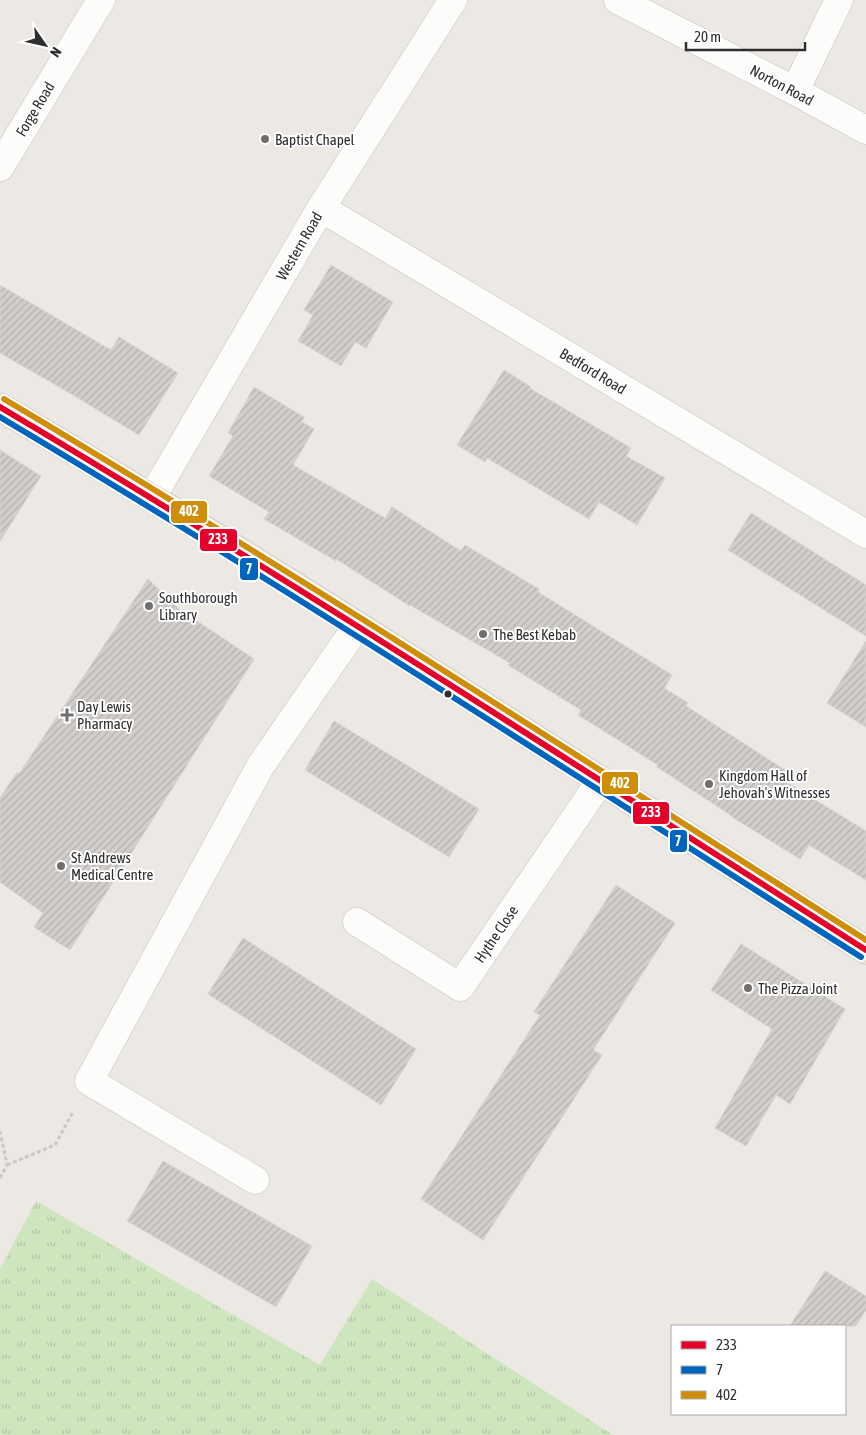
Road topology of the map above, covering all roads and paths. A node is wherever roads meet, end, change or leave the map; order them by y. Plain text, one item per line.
1 (101, 0) edge
2 (453, 0) edge
3 (618, 0) edge
4 (839, 0) edge
5 (795, 91) junction
6 (866, 130) edge
7 (0, 167) edge
8 (321, 208) junction
9 (0, 407) edge
10 (152, 497) junction
11 (866, 534) edge
12 (358, 626) junction
13 (600, 780) junction
14 (356, 922) dead end
15 (866, 950) edge
16 (0, 1131) edge
17 (55, 1145) dead end
18 (7, 1165) junction
19 (0, 1178) edge
20 (256, 1180) dead end

1 - 7 street, Forge Road
2 - 8 street, Western Road
3 - 5 street, Norton Road
4 - 5 street
5 - 6 street, Norton Road
8 - 10 street, Western Road
8 - 11 street, Bedford Road
9 - 10 highway
10 - 12 highway
12 - 13 highway
12 - 20 street
13 - 14 street, Hythe Close
13 - 15 highway
16 - 18 path
17 - 18 path
18 - 19 path

